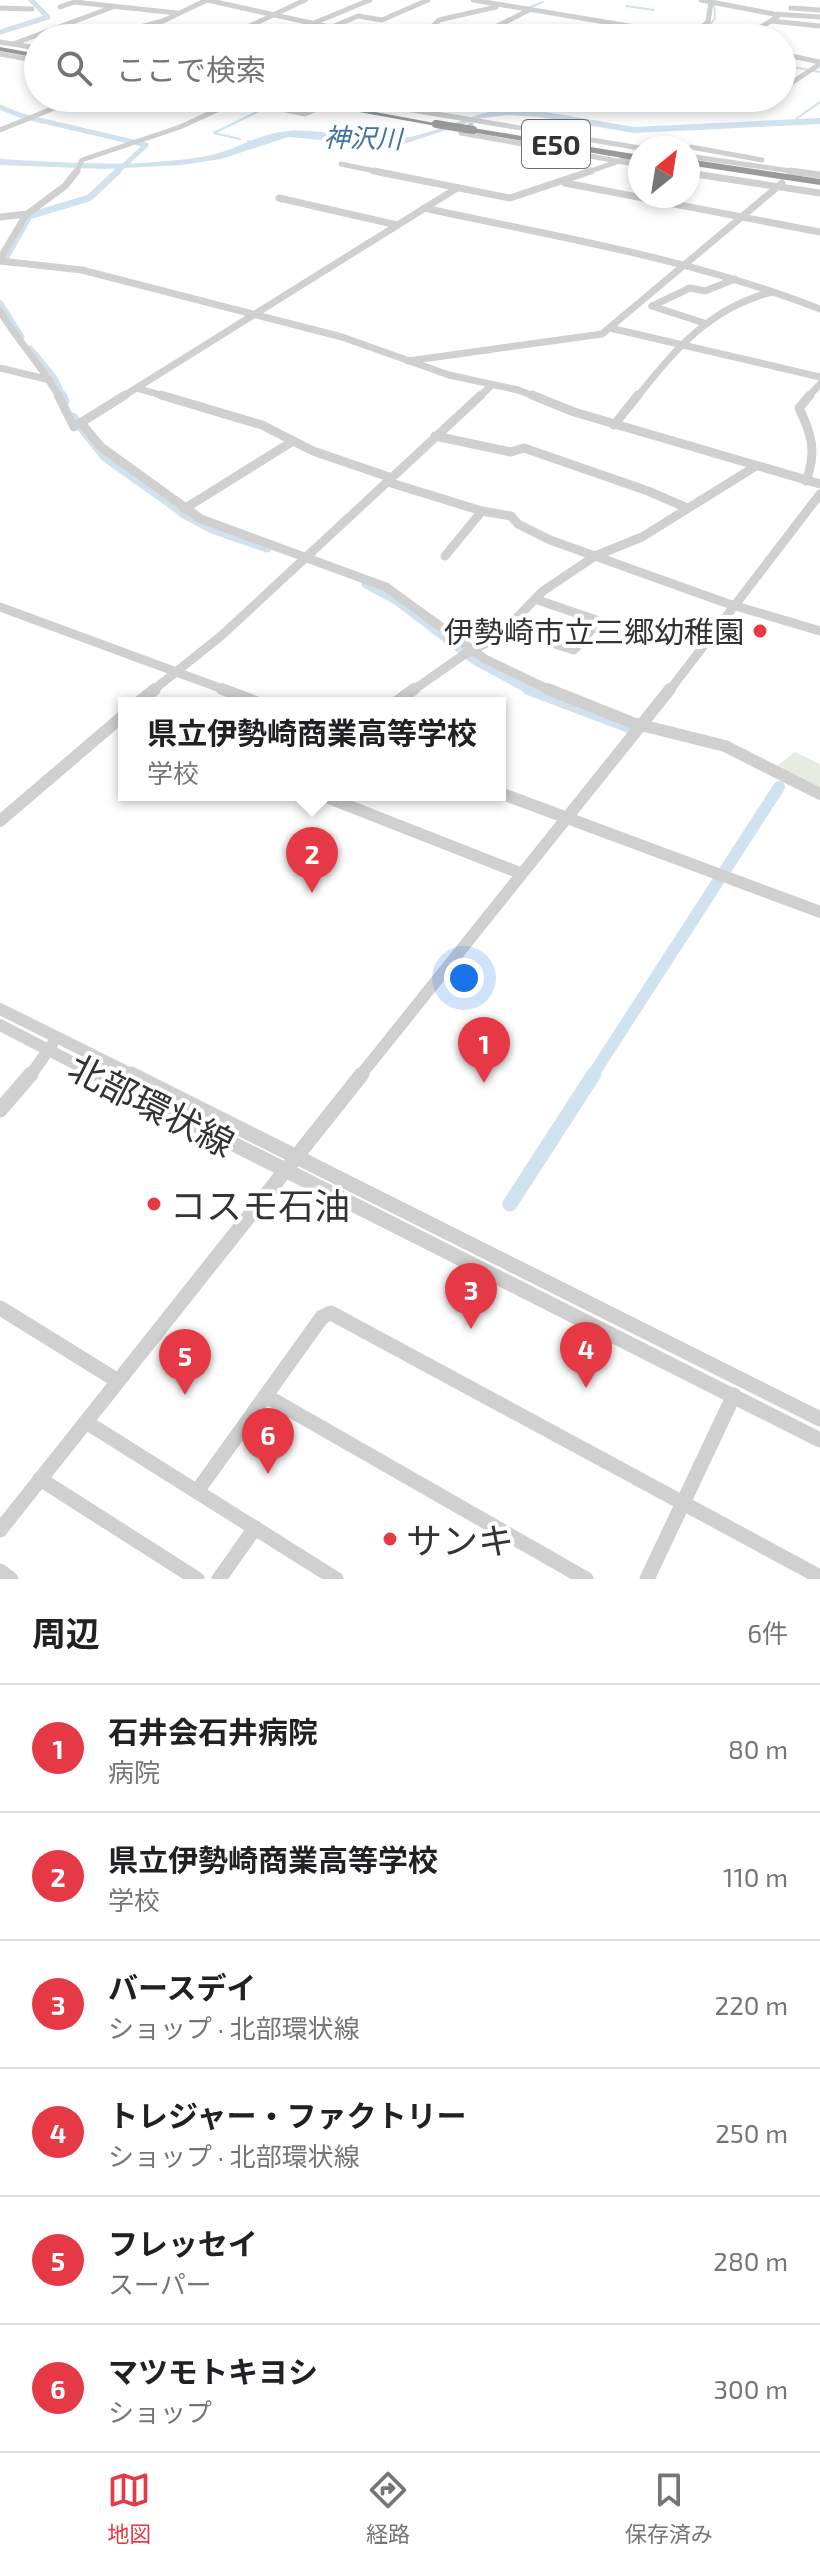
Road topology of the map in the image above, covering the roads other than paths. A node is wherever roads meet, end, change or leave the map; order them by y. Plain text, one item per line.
1 (22, 0) edge
2 (207, 0) edge
3 (305, 0) edge
4 (370, 0) edge
5 (428, 0) edge
6 (473, 0) edge
7 (701, 0) edge
8 (78, 1) edge
9 (711, 2) edge
10 (752, 2) edge
11 (776, 6) junction
12 (60, 7) dead end
13 (113, 7) junction
14 (511, 7) junction
15 (1, 8) edge
16 (32, 9) dead end
17 (530, 10) junction
18 (820, 10) edge
19 (480, 11) junction
20 (767, 12) junction
21 (181, 13) junction
22 (272, 14) junction
23 (780, 14) junction
24 (820, 17) edge
25 (511, 19) junction
26 (771, 21) junction
27 (313, 23) junction
28 (67, 24) edge
29 (152, 24) edge
30 (252, 24) edge
31 (318, 24) edge
32 (338, 24) edge
33 (436, 24) edge
34 (501, 24) edge
35 (617, 24) edge
36 (707, 24) edge
37 (766, 24) edge
38 (820, 26) edge
39 (24, 40) edge
40 (13, 44) junction
41 (0, 48) edge
42 (24, 50) edge
43 (24, 53) edge
44 (796, 57) edge
45 (819, 62) edge
46 (796, 79) edge
47 (45, 112) edge
48 (213, 112) edge
49 (375, 112) edge
50 (383, 112) edge
51 (424, 112) edge
52 (439, 122) junction
53 (476, 124) junction
54 (0, 130) edge
55 (628, 146) edge
56 (700, 149) edge
57 (628, 154) edge
58 (628, 158) dead end
59 (700, 158) edge
60 (619, 161) junction
61 (628, 163) edge
62 (783, 163) dead end
63 (341, 164) dead end
64 (700, 166) edge
65 (700, 175) edge
66 (820, 175) edge
67 (563, 182) junction
68 (820, 184) edge
69 (779, 185) junction
70 (457, 188) junction
71 (820, 193) edge
72 (279, 198) dead end
73 (424, 208) junction
74 (27, 214) junction
75 (0, 217) edge
76 (740, 217) junction
77 (397, 225) junction
78 (820, 232) edge
79 (3, 261) edge
80 (685, 264) junction
81 (0, 269) edge
82 (732, 280) junction
83 (774, 291) junction
84 (756, 296) junction
85 (639, 303) junction
86 (652, 306) junction
87 (820, 309) edge
88 (0, 311) edge
89 (255, 314) junction
90 (704, 323) junction
91 (610, 328) junction
92 (680, 344) junction
93 (407, 361) junction
94 (0, 368) edge
95 (820, 377) edge
96 (50, 380) junction
97 (820, 384) edge
98 (492, 385) junction
99 (136, 388) junction
100 (79, 425) junction
101 (614, 425) junction
102 (435, 436) junction
103 (293, 441) junction
104 (756, 466) junction
105 (390, 480) junction
106 (806, 481) junction
107 (820, 484) edge
108 (820, 494) edge
109 (687, 508) junction
110 (184, 509) junction
111 (482, 511) junction
112 (445, 556) dead end
113 (595, 556) junction
114 (306, 557) junction
115 (535, 599) junction
116 (734, 605) junction
117 (0, 607) edge
118 (507, 629) junction
119 (820, 631) edge
120 (473, 651) junction
121 (175, 672) junction
122 (145, 697) edge
123 (243, 697) edge
124 (404, 697) edge
125 (118, 720) edge
126 (637, 727) junction
127 (820, 794) edge
128 (506, 795) edge
129 (336, 801) edge
130 (565, 817) junction
131 (0, 821) edge
132 (520, 873) junction
133 (820, 912) edge
134 (0, 1009) edge
135 (0, 1025) edge
136 (53, 1044) junction
137 (0, 1110) edge
138 (295, 1158) junction
139 (284, 1172) junction
140 (0, 1308) edge
141 (118, 1381) junction
142 (734, 1395) junction
143 (266, 1396) junction
144 (820, 1419) edge
145 (86, 1422) junction
146 (820, 1440) edge
147 (40, 1479) junction
148 (198, 1490) junction
149 (683, 1502) junction
150 (255, 1528) junction
151 (0, 1530) edge
152 (0, 1571) edge
153 (820, 1577) edge
154 (11, 1579) edge
155 (197, 1579) edge
156 (219, 1579) edge
157 (336, 1579) edge
158 (586, 1579) edge
159 (647, 1579) edge

1 - 15 street
2 - 21 street
2 - 22 street
3 - 22 street
4 - 27 street
5 - 32 street
6 - 14 street
7 - 9 street
8 - 12 street
8 - 13 street
9 - 20 street
9 - 36 street
10 - 11 street
11 - 18 street
11 - 20 street
13 - 21 street
13 - 28 street
14 - 17 street
14 - 19 street
15 - 16 street
17 - 25 street
17 - 35 street
19 - 25 street
19 - 33 street
20 - 23 street
21 - 29 street
22 - 27 street
22 - 30 street
23 - 24 street
23 - 26 street
25 - 34 street
26 - 37 street
26 - 38 street
27 - 31 street
39 - 40 street
40 - 41 street
40 - 42 street
41 - 43 highway
44 - 45 street
45 - 46 street
47 - 54 street
48 - 74 street
49 - 52 highway, E50
50 - 52 highway, E50
51 - 53 street
52 - 53 highway, E50, bridge
53 - 55 street
53 - 57 highway, E50
53 - 60 street
56 - 62 street
58 - 60 street
59 - 66 street
60 - 61 street
60 - 67 street
63 - 70 street
64 - 68 highway
65 - 69 street
67 - 70 street
67 - 76 street
69 - 71 street
69 - 76 street
70 - 73 street
72 - 77 street
73 - 77 street
73 - 80 street
74 - 75 street
74 - 79 street
76 - 78 street
76 - 80 street
77 - 89 street
79 - 81 street
79 - 89 street
80 - 82 street
80 - 85 street
82 - 83 street
82 - 84 street
82 - 86 street
83 - 84 street
83 - 87 street
84 - 90 street
85 - 86 street
85 - 91 street
86 - 90 street
88 - 96 street
89 - 93 street
89 - 99 street
90 - 92 street
91 - 92 street
91 - 93 street
92 - 95 street
92 - 101 street
93 - 98 street
94 - 96 street
96 - 100 street
97 - 106 street
98 - 101 street
98 - 102 street
99 - 100 street
99 - 103 street
100 - 110 street
101 - 104 street
102 - 105 street
102 - 109 street
103 - 105 street
103 - 110 street
104 - 106 street
104 - 109 street
105 - 111 street
105 - 114 street
106 - 107 street
108 - 116 street
109 - 113 street
110 - 114 street
111 - 112 street
111 - 113 street
113 - 115 street
113 - 116 street
114 - 120 street
114 - 121 street
115 - 118 street
115 - 118 street
116 - 119 street
116 - 126 street
117 - 121 street
118 - 120 street
120 - 124 street
120 - 126 street
121 - 122 street
121 - 123 street
125 - 131 street
126 - 127 street
126 - 130 street
128 - 130 street
129 - 132 street
130 - 132 street
130 - 133 street
132 - 138 street
134 - 136 street, 北部環状線
135 - 136 street, 北部環状線
136 - 137 street
136 - 138 street, 北部環状線
136 - 139 street, 北部環状線
138 - 139 street
138 - 144 street, 北部環状線
139 - 141 street
139 - 142 street, 北部環状線
140 - 141 street
141 - 145 street
142 - 146 street, 北部環状線
142 - 149 street
143 - 148 street
143 - 149 street
143 - 158 street
145 - 147 street
145 - 148 street
147 - 151 street
147 - 155 street
148 - 150 street
149 - 153 street
149 - 159 street
150 - 156 street
150 - 157 street
152 - 154 street

